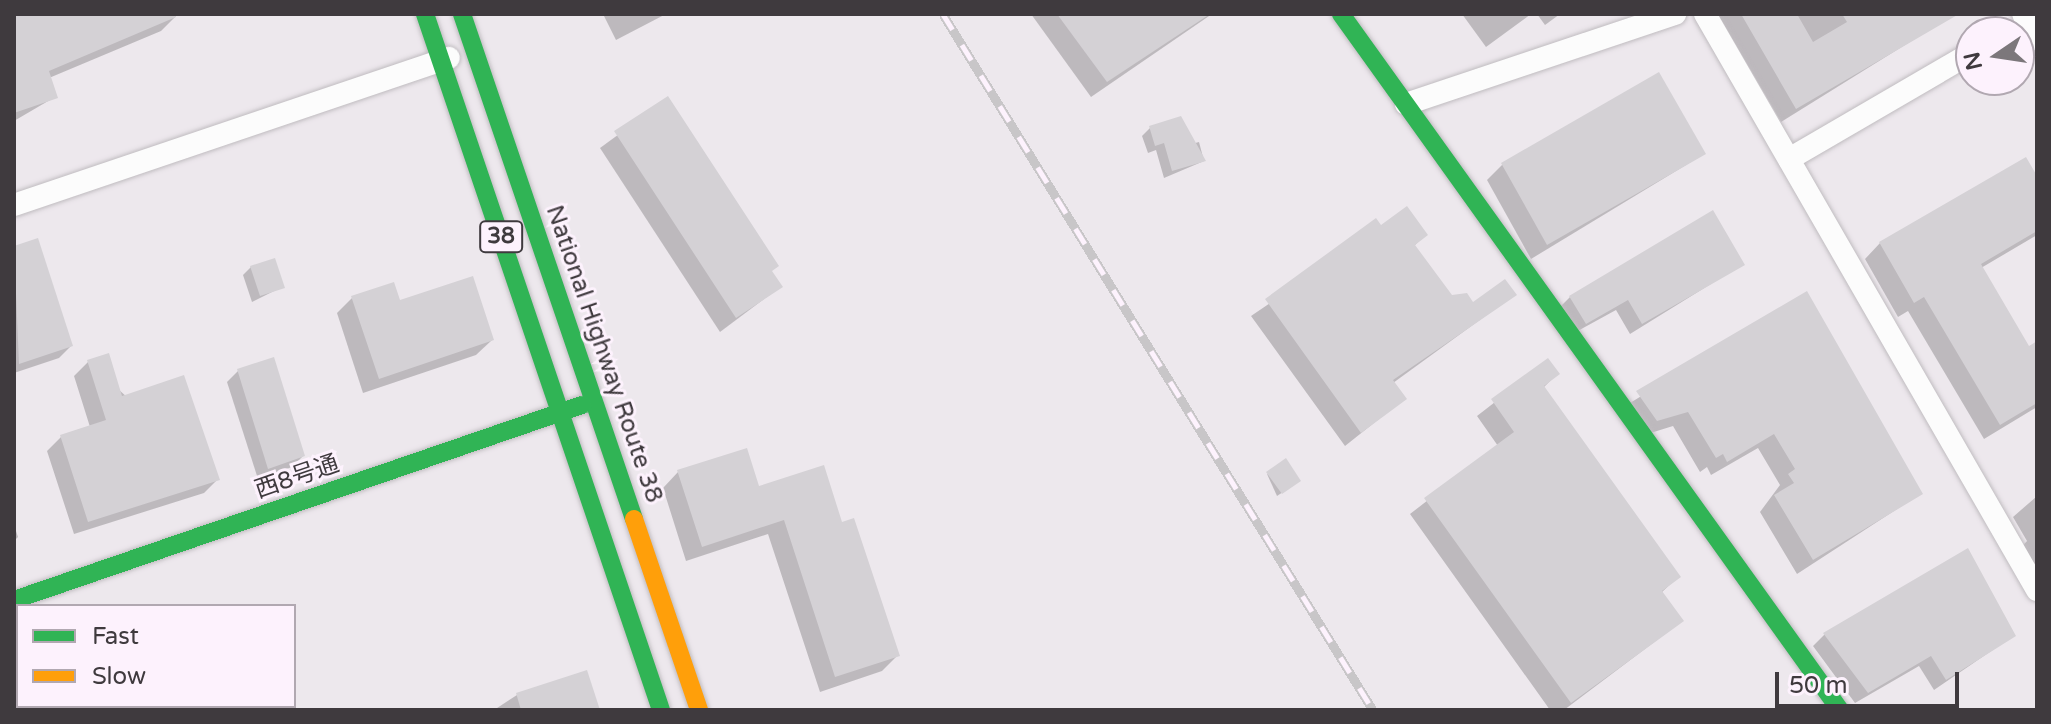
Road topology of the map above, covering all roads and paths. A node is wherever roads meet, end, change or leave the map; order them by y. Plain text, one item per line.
1 (425, 14) edge
2 (462, 14) edge
3 (1341, 14) edge
4 (1675, 14) edge
5 (1705, 14) edge
6 (475, 50) junction
7 (441, 61) junction
8 (1955, 62) edge
9 (1406, 104) junction
10 (1789, 159) junction
11 (14, 205) edge
12 (595, 400) junction
13 (561, 413) junction
14 (2037, 590) edge
15 (14, 600) edge
16 (661, 710) edge
17 (699, 710) edge
18 (1840, 710) edge

1 - 7 main road, 38
2 - 6 main road, National Highway Route 38 / 38
3 - 9 main road
4 - 9 street
5 - 10 street
6 - 7 street
6 - 12 main road, National Highway Route 38 / 38
7 - 11 street
7 - 13 main road, 38
8 - 10 street
9 - 18 main road
10 - 14 street
12 - 13 main road, 西8号通
12 - 17 main road, National Highway Route 38 / 38
13 - 15 main road, 西8号通
13 - 16 main road, 38

